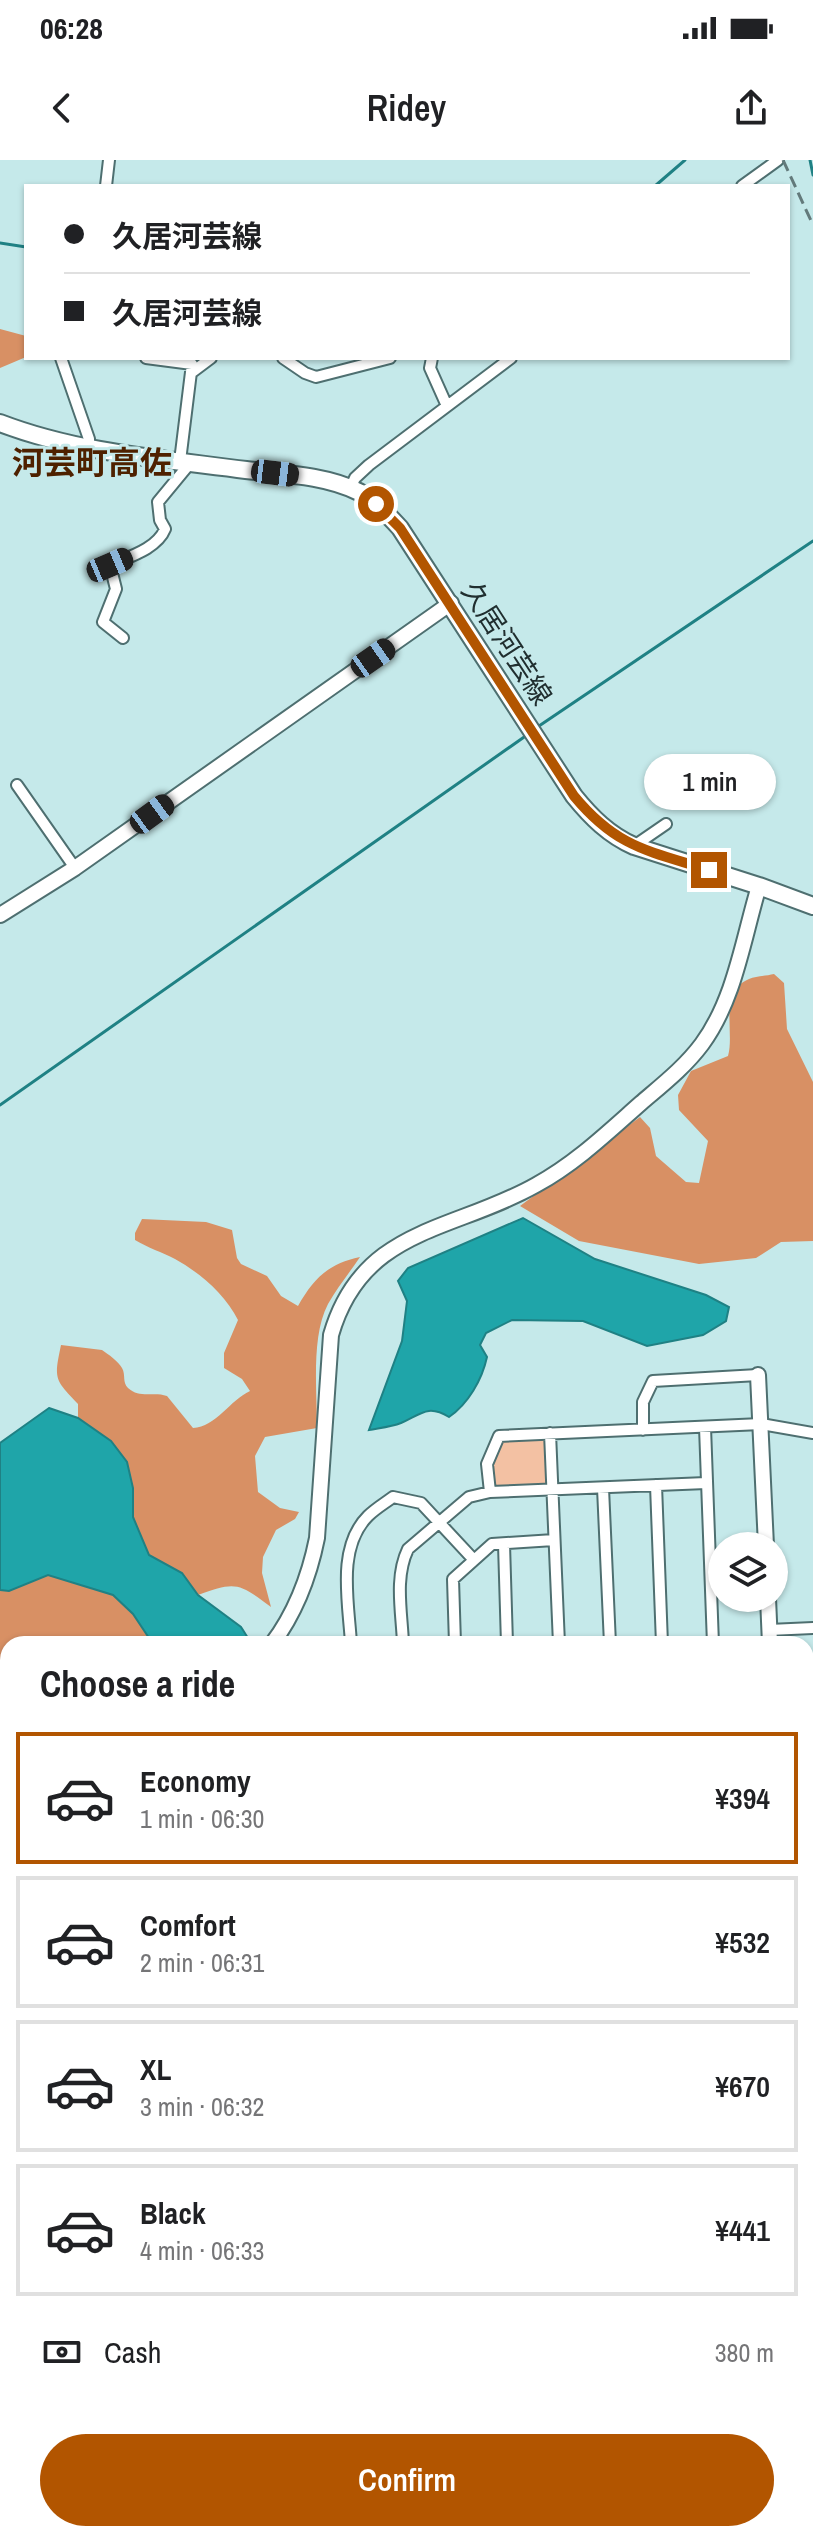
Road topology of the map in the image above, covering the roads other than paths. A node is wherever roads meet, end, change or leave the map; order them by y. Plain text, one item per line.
1 (109, 160) edge
2 (778, 160) edge
3 (106, 184) edge
4 (745, 184) edge
5 (62, 360) edge
6 (161, 360) edge
7 (208, 360) edge
8 (286, 360) edge
9 (382, 360) edge
10 (429, 360) edge
11 (508, 360) edge
12 (191, 373) junction
13 (447, 406) junction
14 (0, 423) edge
15 (89, 449) junction
16 (186, 462) junction
17 (350, 489) junction
18 (451, 603) junction
19 (123, 638) dead end
20 (17, 785) dead end
21 (666, 824) dead end
22 (634, 846) junction
23 (75, 868) junction
24 (759, 886) junction
25 (813, 906) edge
26 (0, 915) edge
27 (758, 1375) joint
28 (761, 1424) junction
29 (705, 1427) junction
30 (643, 1430) junction
31 (550, 1433) junction
32 (813, 1433) edge
33 (706, 1483) junction
34 (656, 1485) junction
35 (603, 1488) junction
36 (552, 1490) junction
37 (490, 1492) junction
38 (439, 1522) junction
39 (712, 1532) edge
40 (765, 1532) edge
41 (554, 1540) junction
42 (504, 1544) junction
43 (474, 1560) junction
44 (714, 1612) edge
45 (769, 1612) edge
46 (813, 1628) edge
47 (277, 1636) edge
48 (351, 1636) edge
49 (403, 1636) edge
50 (455, 1636) edge
51 (507, 1636) edge
52 (559, 1636) edge
53 (610, 1636) edge
54 (662, 1636) edge
55 (713, 1636) edge
56 (770, 1636) edge
57 (775, 1636) edge

1 - 3 street
2 - 4 street
5 - 15 street
6 - 12 street
7 - 12 street
8 - 9 street
10 - 13 street
11 - 13 street
12 - 16 street
13 - 17 street
14 - 15 main road, 久居河芸線
15 - 16 main road, 久居河芸線
16 - 17 main road, 久居河芸線
16 - 19 street
17 - 18 main road, 久居河芸線
18 - 22 main road, 久居河芸線
18 - 23 street
20 - 23 street
21 - 22 street
22 - 24 main road, 久居河芸線
23 - 26 street
24 - 25 main road, 久居河芸線
24 - 47 street
27 - 28 street
27 - 30 street
28 - 29 street
28 - 32 street
28 - 40 street
29 - 30 street
29 - 33 street
30 - 31 street
31 - 36 street
31 - 37 street
33 - 34 street
33 - 39 street
34 - 35 street
34 - 54 street
35 - 36 street
35 - 53 street
36 - 37 street
36 - 41 street
37 - 38 street
38 - 43 street
38 - 48 street
38 - 49 street
41 - 42 street
41 - 52 street
42 - 43 street
42 - 51 street
43 - 50 street
44 - 55 street
45 - 56 street
46 - 57 street

